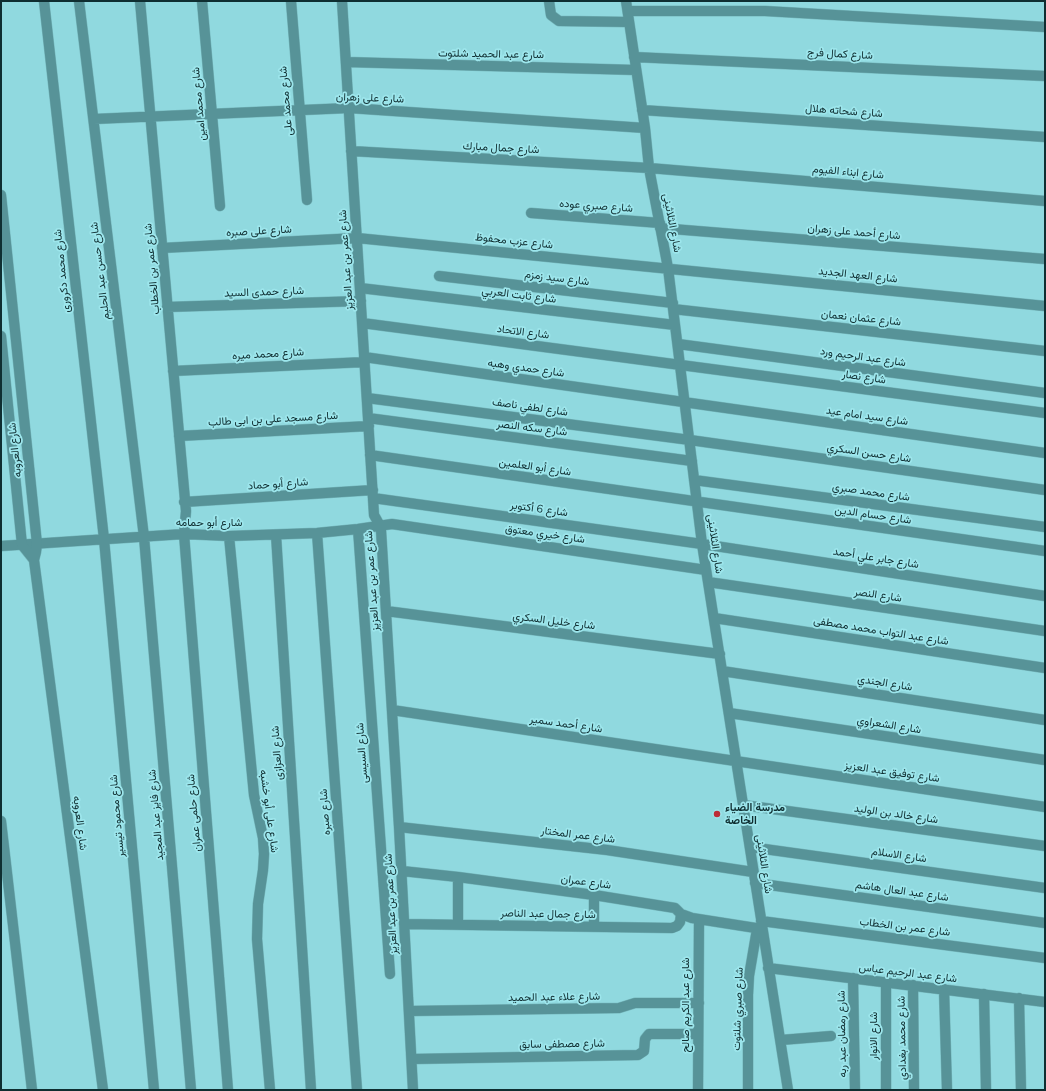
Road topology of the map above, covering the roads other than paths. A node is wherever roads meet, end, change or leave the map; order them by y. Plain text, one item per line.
1 (44, 1) edge
2 (79, 1) edge
3 (140, 1) edge
4 (202, 1) edge
5 (291, 1) edge
6 (342, 1) edge
7 (549, 1) edge
8 (627, 6) edge
9 (766, 6) edge
10 (629, 22) junction
11 (1045, 27) edge
12 (634, 56) junction
13 (346, 62) junction
14 (636, 70) junction
15 (1045, 76) edge
16 (349, 108) junction
17 (299, 110) junction
18 (642, 110) junction
19 (212, 114) junction
20 (150, 117) junction
21 (94, 119) junction
22 (645, 128) junction
23 (1045, 137) edge
24 (351, 152) junction
25 (648, 168) junction
26 (1, 195) edge
27 (307, 200) dead end
28 (1045, 201) edge
29 (220, 206) dead end
30 (531, 213) dead end
31 (660, 226) junction
32 (357, 238) junction
33 (162, 248) junction
34 (1045, 259) edge
35 (668, 268) junction
36 (439, 276) dead end
37 (360, 288) junction
38 (361, 301) junction
39 (673, 306) junction
40 (1045, 306) edge
41 (167, 307) junction
42 (362, 323) junction
43 (675, 325) junction
44 (1, 336) edge
45 (678, 344) junction
46 (1045, 351) edge
47 (364, 359) junction
48 (680, 364) junction
49 (173, 371) junction
50 (1045, 393) edge
51 (367, 398) junction
52 (685, 402) junction
53 (1045, 413) edge
54 (368, 422) junction
55 (179, 436) junction
56 (690, 440) junction
57 (1045, 453) edge
58 (370, 455) junction
59 (692, 460) junction
60 (694, 480) junction
61 (1045, 490) edge
62 (373, 494) junction
63 (184, 502) junction
64 (697, 502) junction
65 (381, 526) junction
66 (1045, 528) edge
67 (358, 529) junction
68 (317, 533) junction
69 (184, 534) junction
70 (276, 535) junction
71 (229, 536) junction
72 (144, 537) junction
73 (104, 539) junction
74 (37, 544) junction
75 (702, 544) junction
76 (22, 545) junction
77 (1, 546) edge
78 (1045, 551) edge
79 (34, 560) junction
80 (706, 570) junction
81 (708, 582) junction
82 (1045, 596) edge
83 (386, 611) junction
84 (714, 618) junction
85 (1045, 632) edge
86 (720, 654) junction
87 (1045, 668) edge
88 (722, 671) junction
89 (392, 710) junction
90 (729, 713) junction
91 (1045, 720) edge
92 (1045, 760) edge
93 (736, 761) junction
94 (743, 805) junction
95 (1045, 807) edge
96 (1, 821) edge
97 (399, 827) junction
98 (750, 846) junction
99 (1045, 846) edge
100 (402, 871) junction
101 (754, 872) junction
102 (458, 877) junction
103 (755, 883) junction
104 (1045, 888) edge
105 (594, 895) junction
106 (681, 914) junction
107 (699, 919) junction
108 (1045, 923) edge
109 (404, 924) junction
110 (458, 924) junction
111 (760, 926) junction
112 (594, 927) junction
113 (1045, 958) edge
114 (768, 968) junction
115 (390, 974) dead end
116 (853, 978) junction
117 (886, 982) junction
118 (913, 985) junction
119 (944, 989) junction
120 (984, 994) junction
121 (1019, 998) junction
122 (1045, 1002) edge
123 (698, 1003) junction
124 (409, 1011) junction
125 (698, 1034) junction
126 (831, 1036) dead end
127 (781, 1040) junction
128 (412, 1059) junction
129 (32, 1090) edge
130 (103, 1090) edge
131 (154, 1090) edge
132 (192, 1090) edge
133 (228, 1090) edge
134 (270, 1090) edge
135 (311, 1090) edge
136 (357, 1090) edge
137 (413, 1090) edge
138 (698, 1090) edge
139 (748, 1090) edge
140 (788, 1090) edge
141 (855, 1090) edge
142 (886, 1090) edge
143 (914, 1090) edge
144 (947, 1090) edge
145 (986, 1090) edge
146 (1021, 1090) edge

1 - 73 street, شارع محمد دكرورى
2 - 21 street, شارع حسن عبد الحليم
3 - 20 street, شارع عمر بن الخطاب
4 - 19 street, شارع محمد امين
5 - 17 street, شارع محمد على
6 - 13 street, شارع عمر بن عبد العزيز
7 - 10 street
8 - 9 street
8 - 10 street, شارع الثلاثينى
9 - 11 street
10 - 12 street, شارع الثلاثينى
12 - 14 street, شارع الثلاثينى
12 - 15 street, شارع كمال فرج
13 - 14 street, شارع عبد الحميد شلتوت
13 - 16 street, شارع عمر بن عبد العزيز
14 - 18 street, شارع الثلاثينى
16 - 17 street, شارع على زهران
16 - 22 street, شارع على زهران
16 - 24 street, شارع عمر بن عبد العزيز
17 - 19 street, شارع على زهران
17 - 27 street, شارع محمد على
18 - 22 street, شارع الثلاثينى
18 - 23 street, شارع شحاته هلال
19 - 20 street, شارع على زهران
19 - 29 street, شارع محمد امين
20 - 21 street, شارع على زهران
20 - 33 street, شارع عمر بن الخطاب
21 - 72 street, شارع حسن عبد الحليم
22 - 25 street, شارع الثلاثينى
24 - 25 street, شارع جمال مبارك
24 - 32 street, شارع عمر بن عبد العزيز
25 - 28 street, شارع ابناء الفيوم
25 - 31 street, شارع الثلاثينى
26 - 74 street, شارع العروبه
30 - 31 street, شارع صبري عوده
31 - 34 street, شارع أحمد على زهران
31 - 35 street, شارع الثلاثينى
32 - 33 street, شارع على صبره
32 - 35 street, شارع عزب محفوظ
32 - 37 street, شارع عمر بن عبد العزيز
33 - 41 street, شارع عمر بن الخطاب
35 - 39 street, شارع الثلاثينى
35 - 40 street, شارع العهد الجديد
36 - 39 street, شارع سيد زمزم
37 - 38 street, شارع عمر بن عبد العزيز
37 - 43 street, شارع ثابت العربي
38 - 41 street, شارع حمدى السيد
38 - 42 street, شارع عمر بن عبد العزيز
39 - 43 street, شارع الثلاثينى
39 - 46 street, شارع عثمان نعمان
41 - 49 street, شارع عمر بن الخطاب
42 - 47 street, شارع عمر بن عبد العزيز
42 - 48 street, شارع الاتحاد
43 - 45 street, شارع الثلاثينى
44 - 76 street, شارع العروبه
45 - 48 street, شارع الثلاثينى
45 - 50 street, شارع عبد الرحيم ورد
47 - 49 street, شارع محمد ميره
47 - 51 street, شارع عمر بن عبد العزيز
47 - 52 street, شارع حمدي وهبه
48 - 52 street, شارع الثلاثينى
48 - 53 street, شارع نصار
49 - 55 street, شارع عمر بن الخطاب
51 - 54 street, شارع عمر بن عبد العزيز
51 - 56 street, شارع لطفي ناصف
52 - 56 street, شارع الثلاثينى
52 - 57 street, شارع سيد امام عيد
54 - 55 street, شارع مسجد على بن ابى طالب
54 - 58 street, شارع عمر بن عبد العزيز
54 - 59 street, شارع سكه النصر
55 - 63 street, شارع عمر بن الخطاب
56 - 59 street, شارع الثلاثينى
56 - 61 street, شارع حسن السكري
58 - 62 street, شارع عمر بن عبد العزيز
58 - 64 street, شارع أبو العلمين
59 - 60 street, شارع الثلاثينى
60 - 64 street, شارع الثلاثينى
60 - 66 street, شارع محمد صبري
62 - 63 street, شارع أبو حماد
62 - 65 street, شارع عمر بن عبد العزيز
62 - 75 street, شارع 6 أكتوبر
63 - 69 street, شارع عمر بن الخطاب
64 - 75 street, شارع الثلاثينى
64 - 78 street, شارع حسام الدين
65 - 67 street, شارع أبو حمامه
65 - 80 street, شارع خيري معتوق
65 - 83 street, شارع عمر بن عبد العزيز
67 - 68 street, شارع أبو حمامه
67 - 115 street, شارع السيسى
68 - 70 street, شارع أبو حمامه
68 - 136 street, شارع صبره
69 - 71 street, شارع أبو حمامه
69 - 72 street, شارع أبو حمامه
69 - 133 street, شارع حلمى عمران
70 - 71 street, شارع أبو حمامه
70 - 135 street, شارع العزازى
71 - 134 street, شارع على أبو خشبه
72 - 73 street, شارع أبو حمامه
72 - 132 street, شارع فايز عبد المجيد
73 - 74 street, شارع أبو حمامه
73 - 131 street, شارع محمود تيسير
74 - 76 street, شارع أبو حمامه
74 - 79 street, شارع العروبه
75 - 80 street, شارع الثلاثينى
75 - 82 street, شارع جابر علي أحمد
76 - 77 street, شارع أبو حمامه
76 - 79 street
79 - 130 street, شارع العروبه
80 - 81 street, شارع الثلاثينى
81 - 84 street, شارع الثلاثينى
81 - 85 street, شارع النصر
83 - 86 street, شارع خليل السكري
83 - 89 street, شارع عمر بن عبد العزيز
84 - 86 street, شارع الثلاثينى
84 - 87 street, شارع عبد التواب محمد مصطفى
86 - 88 street, شارع الثلاثينى
88 - 90 street, شارع الثلاثينى
88 - 91 street, شارع الجندي
89 - 93 street, شارع أحمد سمير
89 - 97 street, شارع عمر بن عبد العزيز
90 - 92 street, شارع الشعراوي
90 - 93 street, شارع الثلاثينى
93 - 94 street, شارع الثلاثينى
93 - 95 street, شارع توفيق عبد العزيز
94 - 98 street, شارع الثلاثينى
94 - 99 street, شارع خالد بن الوليد
96 - 129 street
97 - 100 street, شارع عمر بن عبد العزيز
97 - 101 street, شارع عمر المختار
98 - 101 street, شارع الثلاثينى
98 - 104 street, شارع الاسلام
100 - 102 street, شارع عمران
100 - 109 street, شارع عمر بن عبد العزيز
101 - 103 street, شارع الثلاثينى
102 - 105 street, شارع عمران
102 - 110 street
103 - 108 street, شارع عبد العال هاشم
103 - 111 street, شارع الثلاثينى
105 - 106 street, شارع عمران
105 - 112 street
106 - 107 street, شارع عمران
106 - 112 street, شارع جمال عبد الناصر
107 - 111 street, شارع عمران
107 - 123 street, شارع عبد الكريم صالح
109 - 110 street, شارع جمال عبد الناصر
109 - 124 street, شارع عمر بن عبد العزيز
110 - 112 street, شارع جمال عبد الناصر
111 - 113 street, شارع عمر بن الخطاب
111 - 114 street, شارع الثلاثينى
111 - 139 street, شارع صبري شلتوت
114 - 116 street, شارع عبد الرحيم عباس
114 - 127 street, شارع الثلاثينى
116 - 117 street, شارع عبد الرحيم عباس
116 - 141 street, شارع رمضان عبد ربه
117 - 118 street, شارع عبد الرحيم عباس
117 - 142 street, شارع الانوار
118 - 119 street, شارع عبد الرحيم عباس
118 - 143 street, شارع محمد بغدادي
119 - 120 street, شارع عبد الرحيم عباس
119 - 144 street
120 - 121 street, شارع عبد الرحيم عباس
120 - 145 street
121 - 122 street, شارع عبد الرحيم عباس
121 - 146 street
123 - 124 street, شارع علاء عبد الحميد
123 - 125 street, شارع عبد الكريم صالح
124 - 128 street, شارع عمر بن عبد العزيز
125 - 128 street, شارع مصطفى سابق
125 - 138 street, شارع عبد الكريم صالح
126 - 127 street
127 - 140 street, شارع الثلاثينى
128 - 137 street, شارع عمر بن عبد العزيز

